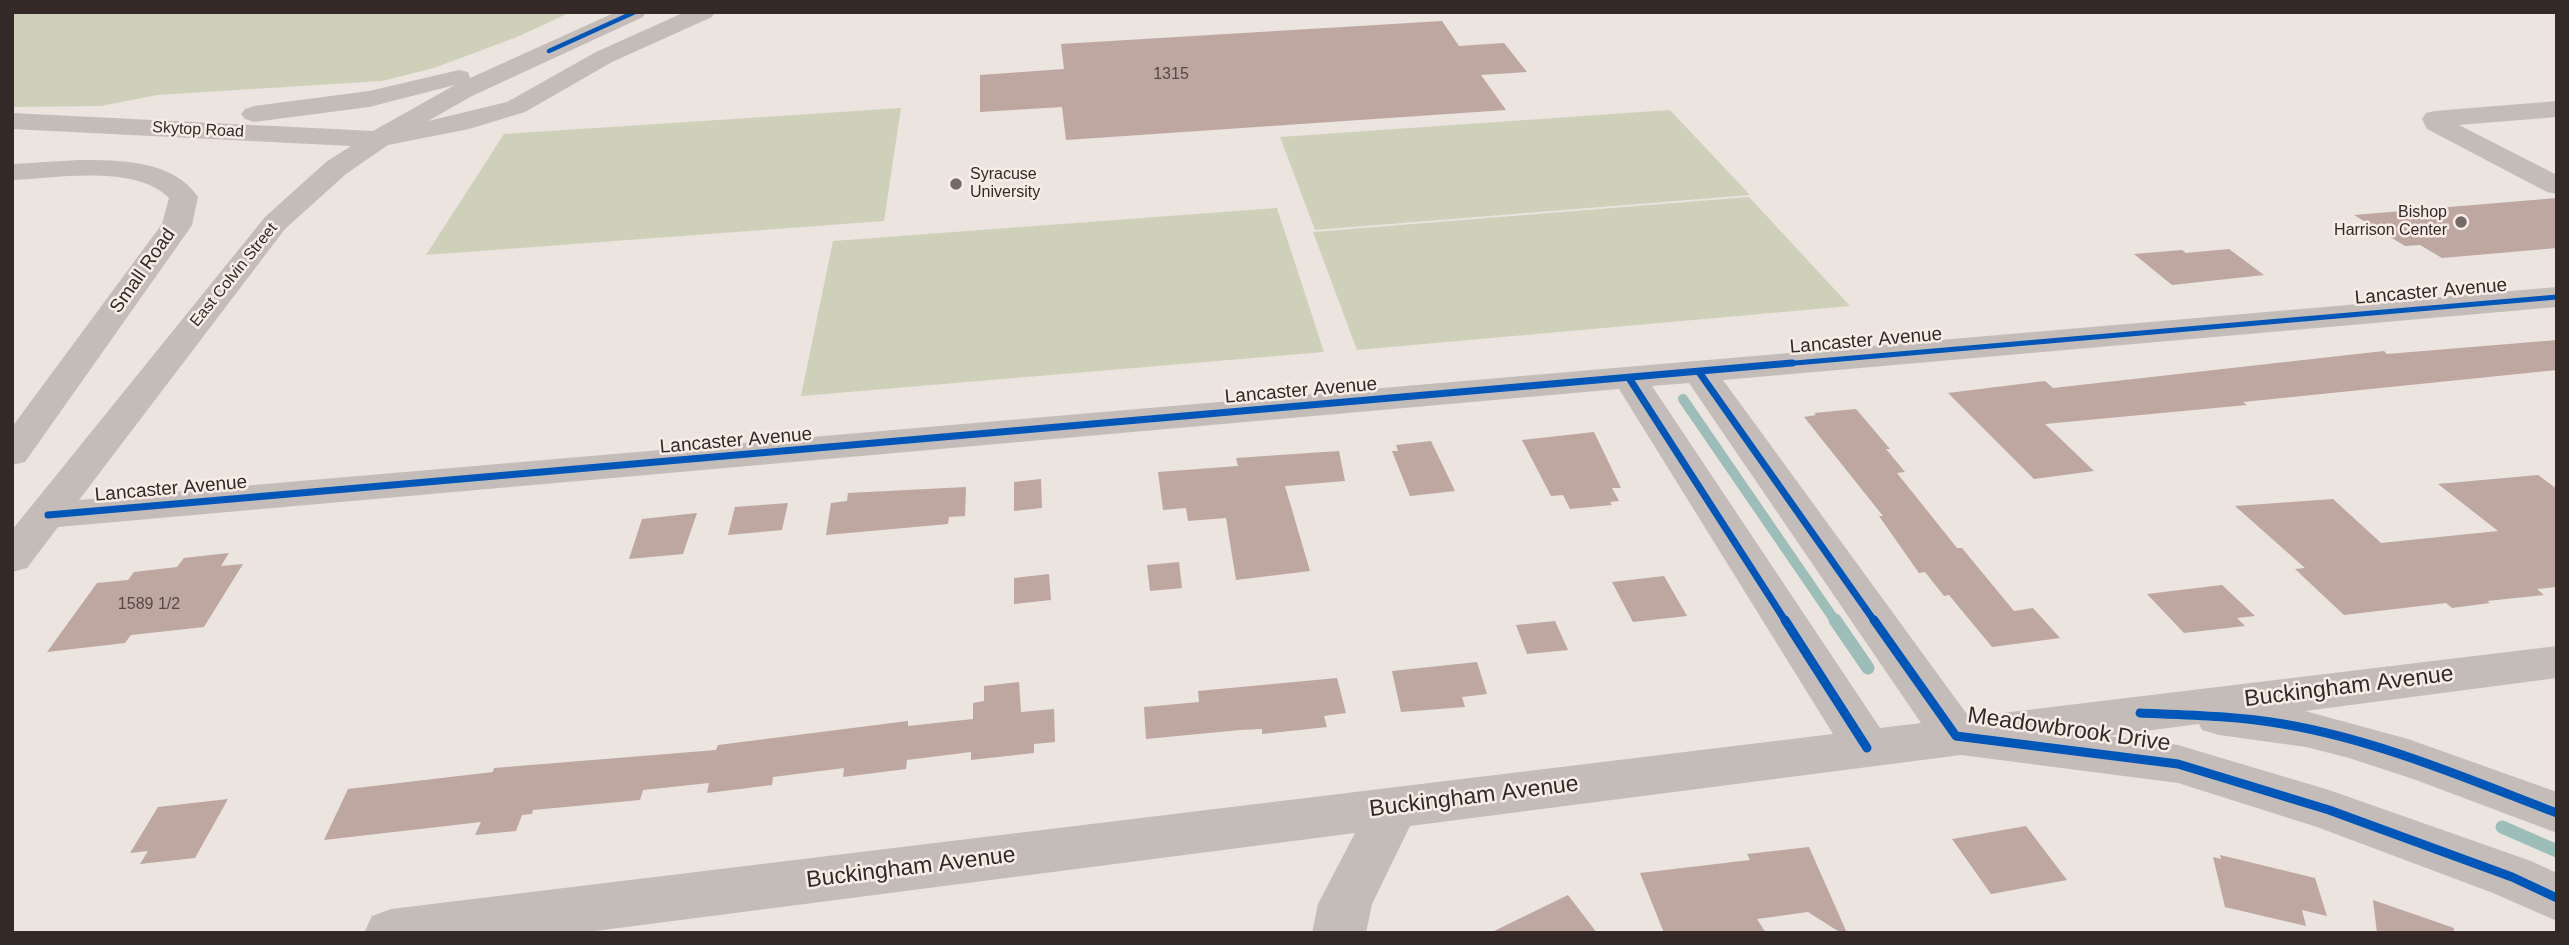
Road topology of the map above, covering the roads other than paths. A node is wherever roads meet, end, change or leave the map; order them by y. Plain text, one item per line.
1 (635, 12) edge
2 (704, 12) edge
3 (549, 51) junction
4 (2557, 109) edge
5 (14, 121) edge
6 (68, 123) junction
7 (377, 139) junction
8 (12, 172) edge
9 (2557, 187) edge
10 (2557, 297) edge
11 (1699, 372) junction
12 (1629, 378) junction
13 (12, 454) edge
14 (48, 515) junction
15 (12, 558) edge
16 (2557, 662) edge
17 (2140, 713) junction
18 (1956, 736) junction
19 (1867, 748) junction
20 (1394, 807) junction
21 (2557, 813) edge
22 (2557, 898) edge
23 (391, 933) edge
24 (1339, 933) edge

1 - 3 street, East Colvin Street
2 - 7 street
3 - 6 street
3 - 7 street, East Colvin Street
4 - 9 street
5 - 6 street, Skytop Road
6 - 7 street, Skytop Road
7 - 14 street, East Colvin Street
8 - 13 street, Small Road
10 - 11 street, Lancaster Avenue
11 - 12 street, Lancaster Avenue
11 - 18 street, Meadowbrook Drive
12 - 14 street, Lancaster Avenue
12 - 19 street
14 - 15 street, East Colvin Street
16 - 17 street, Buckingham Avenue
17 - 18 street, Buckingham Avenue
17 - 21 street, Meadowbrook Drive
18 - 19 street, Buckingham Avenue
18 - 22 street, Meadowbrook Drive
19 - 20 street, Buckingham Avenue
20 - 23 street, Buckingham Avenue
20 - 24 street

